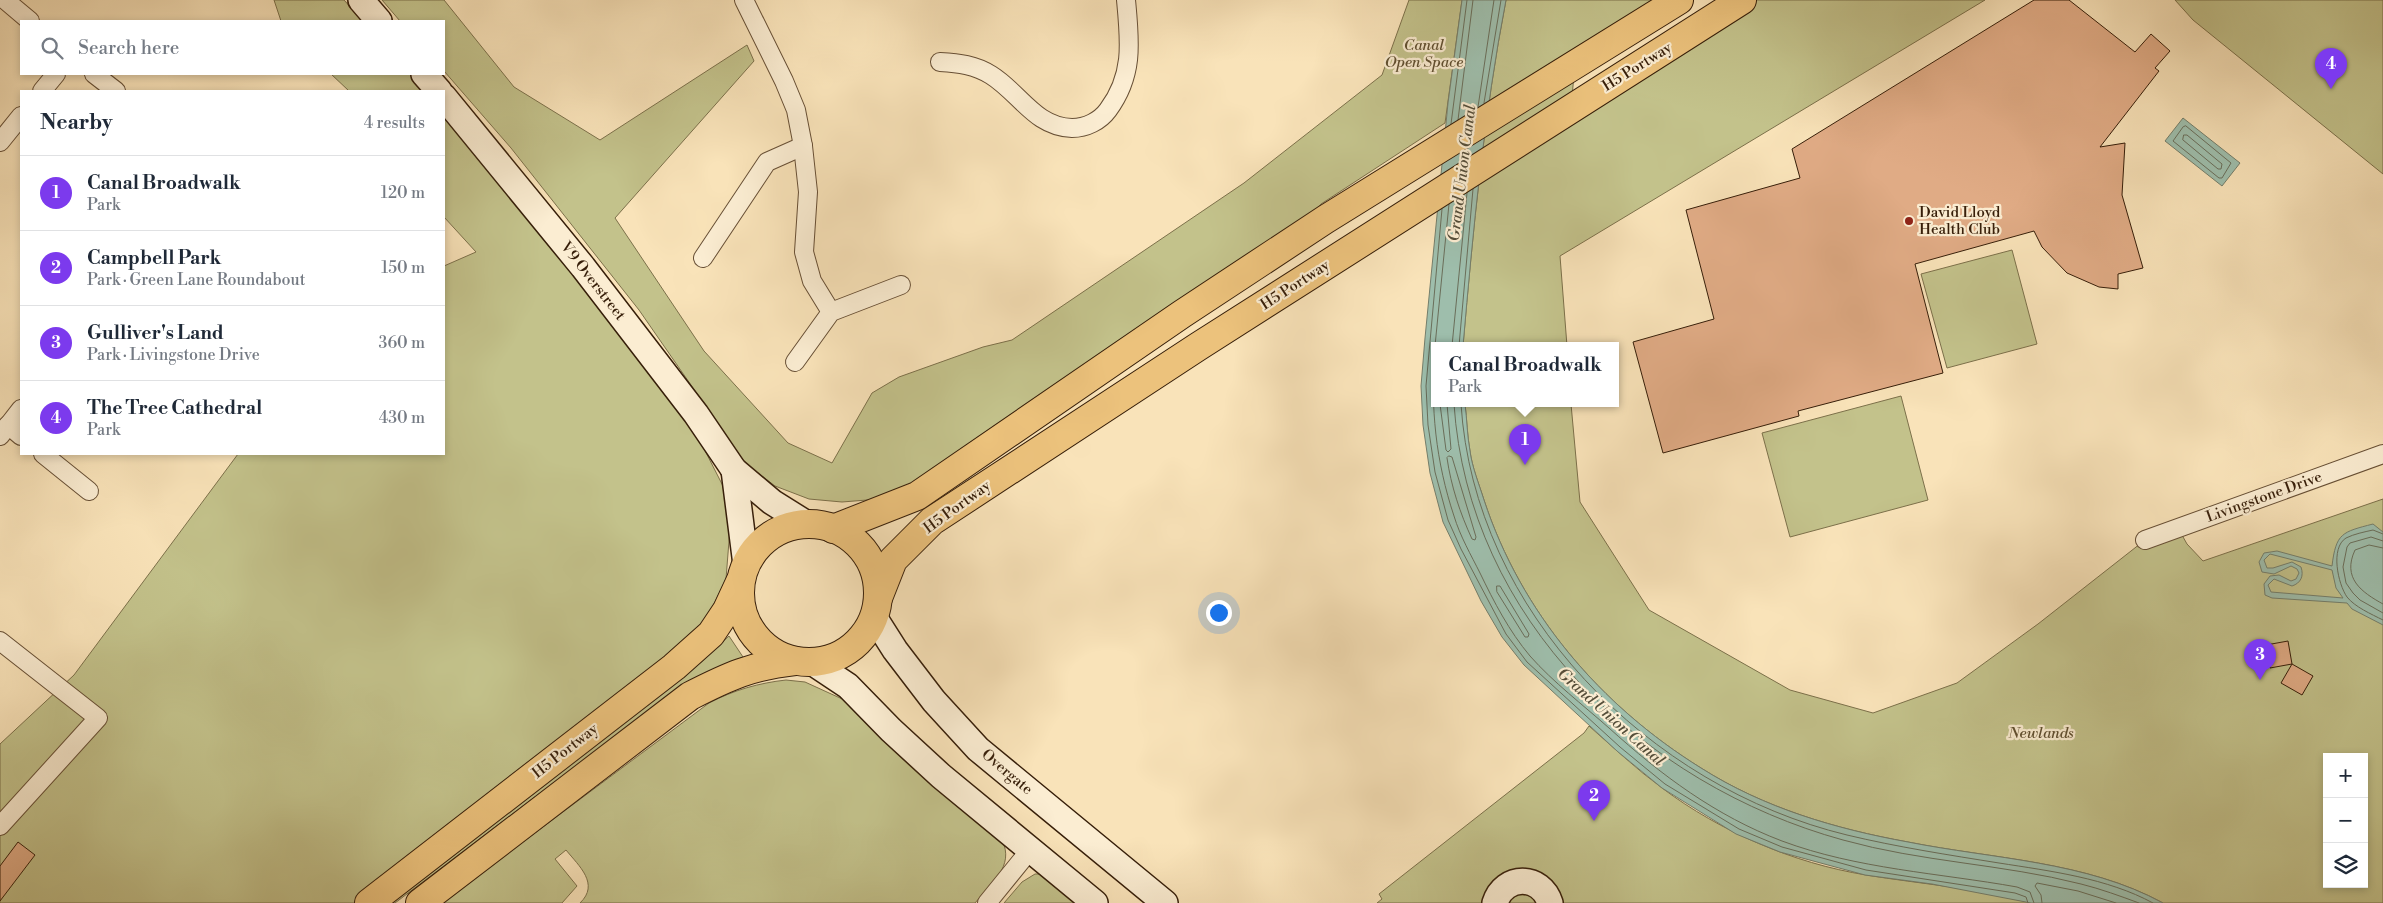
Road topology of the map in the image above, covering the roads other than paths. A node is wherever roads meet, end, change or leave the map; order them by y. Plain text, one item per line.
1 (5, 0) edge
2 (361, 0) edge
3 (744, 0) edge
4 (1126, 0) edge
5 (1679, 0) edge
6 (1742, 0) edge
7 (29, 20) edge
8 (378, 20) edge
9 (940, 62) dead end
10 (55, 75) edge
11 (95, 75) edge
12 (425, 75) edge
13 (43, 90) edge
14 (115, 90) edge
15 (438, 90) edge
16 (445, 98) edge
17 (20, 117) edge
18 (0, 142) edge
19 (803, 146) junction
20 (703, 258) dead end
21 (901, 285) dead end
22 (831, 312) junction
23 (795, 362) dead end
24 (20, 411) edge
25 (10, 432) edge
26 (2383, 454) edge
27 (44, 455) edge
28 (734, 470) junction
29 (89, 491) dead end
30 (820, 526) junction
31 (2145, 540) dead end
32 (743, 573) junction
33 (876, 608) junction
34 (0, 641) edge
35 (804, 662) junction
36 (0, 826) edge
37 (1030, 850) junction
38 (369, 903) edge
39 (420, 903) edge
40 (987, 903) edge
41 (1096, 903) edge
42 (1165, 903) edge
43 (1495, 903) edge
44 (1550, 903) edge

1 - 7 street
2 - 8 street
3 - 19 street
4 - 9 street
5 - 30 main road, H5 Portway
6 - 33 main road, H5 Portway
10 - 13 street
11 - 14 street
12 - 15 street
16 - 28 street, V9 Overstreet
17 - 18 street
19 - 20 street
19 - 22 street
21 - 22 street
22 - 23 street
24 - 25 street
26 - 31 street, Livingstone Drive
27 - 29 street
28 - 30 street, V9 Overstreet
28 - 32 street, V9 Overstreet
30 - 32 main road
30 - 33 main road
32 - 35 main road
32 - 38 main road, H5 Portway
33 - 35 main road
33 - 42 street, Overgate
34 - 36 street
35 - 37 street
35 - 39 main road
37 - 40 street
37 - 41 street
43 - 44 street

